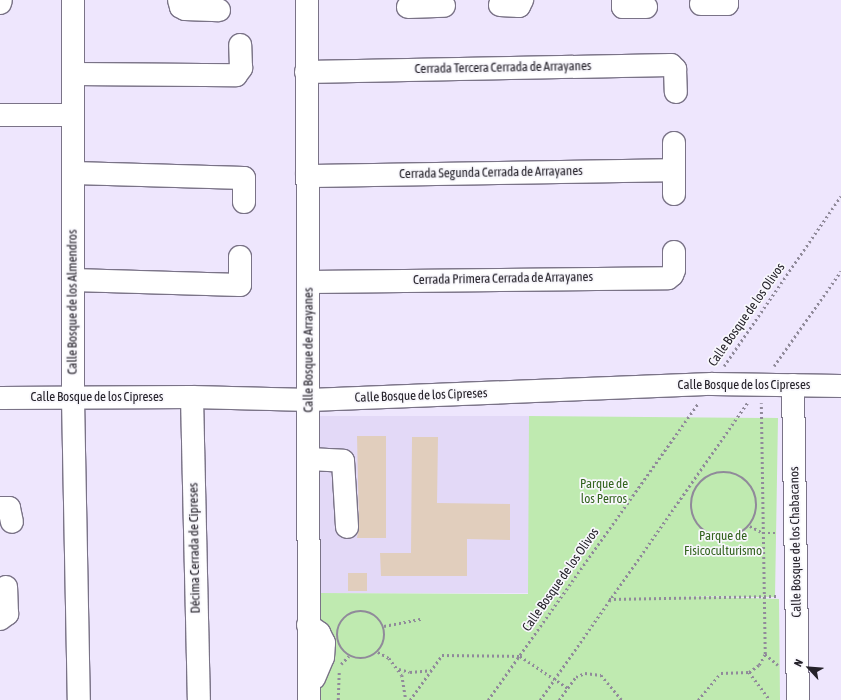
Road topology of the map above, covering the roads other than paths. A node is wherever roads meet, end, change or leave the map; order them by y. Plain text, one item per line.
1 (1, 0) edge
2 (73, 0) edge
3 (179, 0) edge
4 (307, 0) edge
5 (522, 0) edge
6 (623, 0) edge
7 (727, 0) edge
8 (0, 3) edge
9 (414, 4) edge
10 (701, 4) dead end
11 (500, 5) dead end
12 (444, 6) dead end
13 (646, 7) dead end
14 (219, 10) dead end
15 (240, 45) dead end
16 (306, 72) junction
17 (74, 74) junction
18 (676, 92) dead end
19 (0, 115) edge
20 (73, 115) junction
21 (674, 143) dead end
22 (674, 170) junction
23 (74, 174) junction
24 (307, 176) junction
25 (674, 194) dead end
26 (244, 202) dead end
27 (674, 252) dead end
28 (240, 257) dead end
29 (73, 280) junction
30 (309, 282) junction
31 (793, 385) junction
32 (841, 386) edge
33 (192, 397) junction
34 (0, 398) edge
35 (73, 398) junction
36 (310, 400) junction
37 (309, 459) junction
38 (347, 527) dead end
39 (6, 587) dead end
40 (0, 619) edge
41 (308, 692) edge
42 (79, 700) edge
43 (199, 700) edge
44 (798, 700) edge

1 - 8 street
2 - 17 street, Calle Bosque de los Almendros
3 - 14 street
4 - 16 street, Calle Bosque de Arrayanes
5 - 11 street
6 - 13 street
7 - 10 street
9 - 12 street
15 - 17 street
16 - 18 street, Cerrada Tercera Cerrada de Arrayanes
16 - 24 street, Calle Bosque de Arrayanes
17 - 20 street, Calle Bosque de los Almendros
19 - 20 street
20 - 23 street, Calle Bosque de los Almendros
21 - 22 street
22 - 24 street, Cerrada Segunda Cerrada de Arrayanes
22 - 25 street
23 - 26 street
23 - 29 street, Calle Bosque de los Almendros
24 - 30 street, Calle Bosque de Arrayanes
27 - 30 street, Cerrada Primera Cerrada de Arrayanes
28 - 29 street
29 - 35 street, Calle Bosque de los Almendros
30 - 36 street, Calle Bosque de Arrayanes
31 - 32 street, Calle Bosque de los Cipreses
31 - 36 street, Calle Bosque de los Cipreses
31 - 44 street, Calle Bosque de los Chabacanos
33 - 35 street, Calle Bosque de los Cipreses
33 - 36 street, Calle Bosque de los Cipreses
33 - 43 street, Décima Cerrada de Cipreses
34 - 35 street, Calle Bosque de los Cipreses
35 - 42 street, Calle Bosque de los Almendros
36 - 37 street, Calle Bosque de Arrayanes
37 - 38 street
37 - 41 street, Calle Bosque de Arrayanes
39 - 40 street

